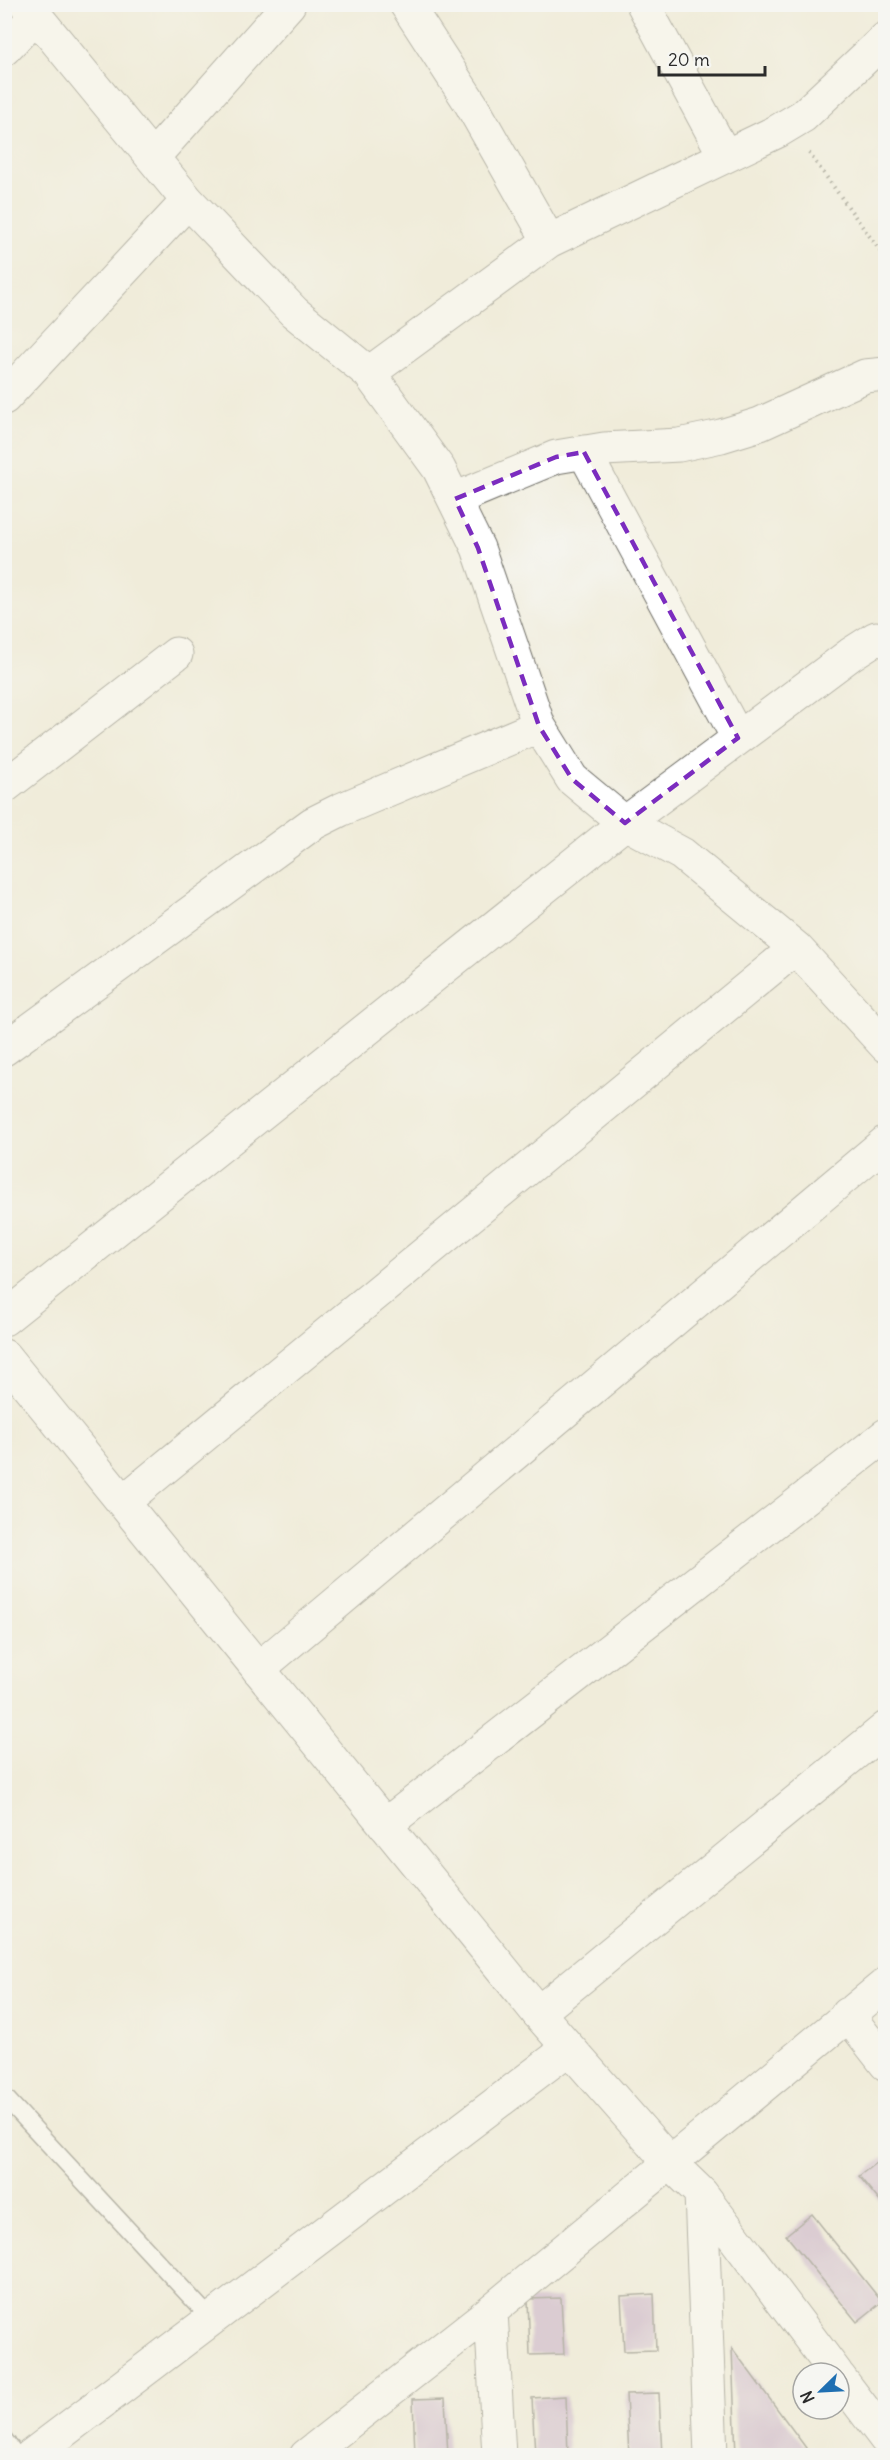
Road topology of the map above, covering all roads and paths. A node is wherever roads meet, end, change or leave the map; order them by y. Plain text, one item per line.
1 (289, 4) edge
2 (406, 4) edge
3 (643, 4) edge
4 (31, 10) edge
5 (885, 38) edge
6 (4, 49) edge
7 (790, 123) junction
8 (725, 156) junction
9 (153, 157) junction
10 (188, 201) junction
11 (549, 241) junction
12 (885, 259) edge
13 (369, 373) junction
14 (885, 374) edge
15 (4, 398) edge
16 (584, 452) junction
17 (455, 499) junction
18 (885, 641) edge
19 (176, 654) dead end
20 (539, 726) junction
21 (738, 738) junction
22 (4, 787) edge
23 (625, 824) junction
24 (796, 948) junction
25 (885, 1046) edge
26 (4, 1049) edge
27 (885, 1142) edge
28 (4, 1319) edge
29 (4, 1356) edge
30 (885, 1435) edge
31 (123, 1502) junction
32 (258, 1669) junction
33 (885, 1728) edge
34 (385, 1825) junction
35 (885, 1984) edge
36 (538, 2013) junction
37 (847, 2014) junction
38 (568, 2049) junction
39 (885, 2064) edge
40 (4, 2096) edge
41 (669, 2163) junction
42 (701, 2193) junction
43 (491, 2311) junction
44 (211, 2319) junction
45 (827, 2361) edge
46 (851, 2393) edge
47 (4, 2439) edge
48 (885, 2439) edge
49 (17, 2456) edge
50 (31, 2456) edge
51 (306, 2456) edge
52 (499, 2456) edge
53 (711, 2456) edge

1 - 9 street
2 - 11 street
3 - 8 street
4 - 6 street
4 - 9 street
5 - 7 street
7 - 8 street
7 - 12 path
8 - 11 street
9 - 10 street
10 - 13 street
10 - 15 street
11 - 13 street
13 - 17 street
14 - 16 street
16 - 17 street
16 - 21 street
17 - 20 street
18 - 21 street
19 - 22 street
20 - 23 street
20 - 26 street
21 - 23 street
23 - 24 street
23 - 28 street
24 - 25 street
24 - 31 street
27 - 32 street
29 - 31 street
30 - 34 street
31 - 32 street
32 - 34 street
33 - 36 street
34 - 36 street
35 - 37 street
36 - 38 street
37 - 39 street
37 - 41 street
38 - 41 street
38 - 44 street
40 - 44 lane
41 - 42 street
41 - 43 street
42 - 45 street
42 - 53 street
43 - 51 street
43 - 52 street
44 - 50 street
46 - 48 street
47 - 49 lane

